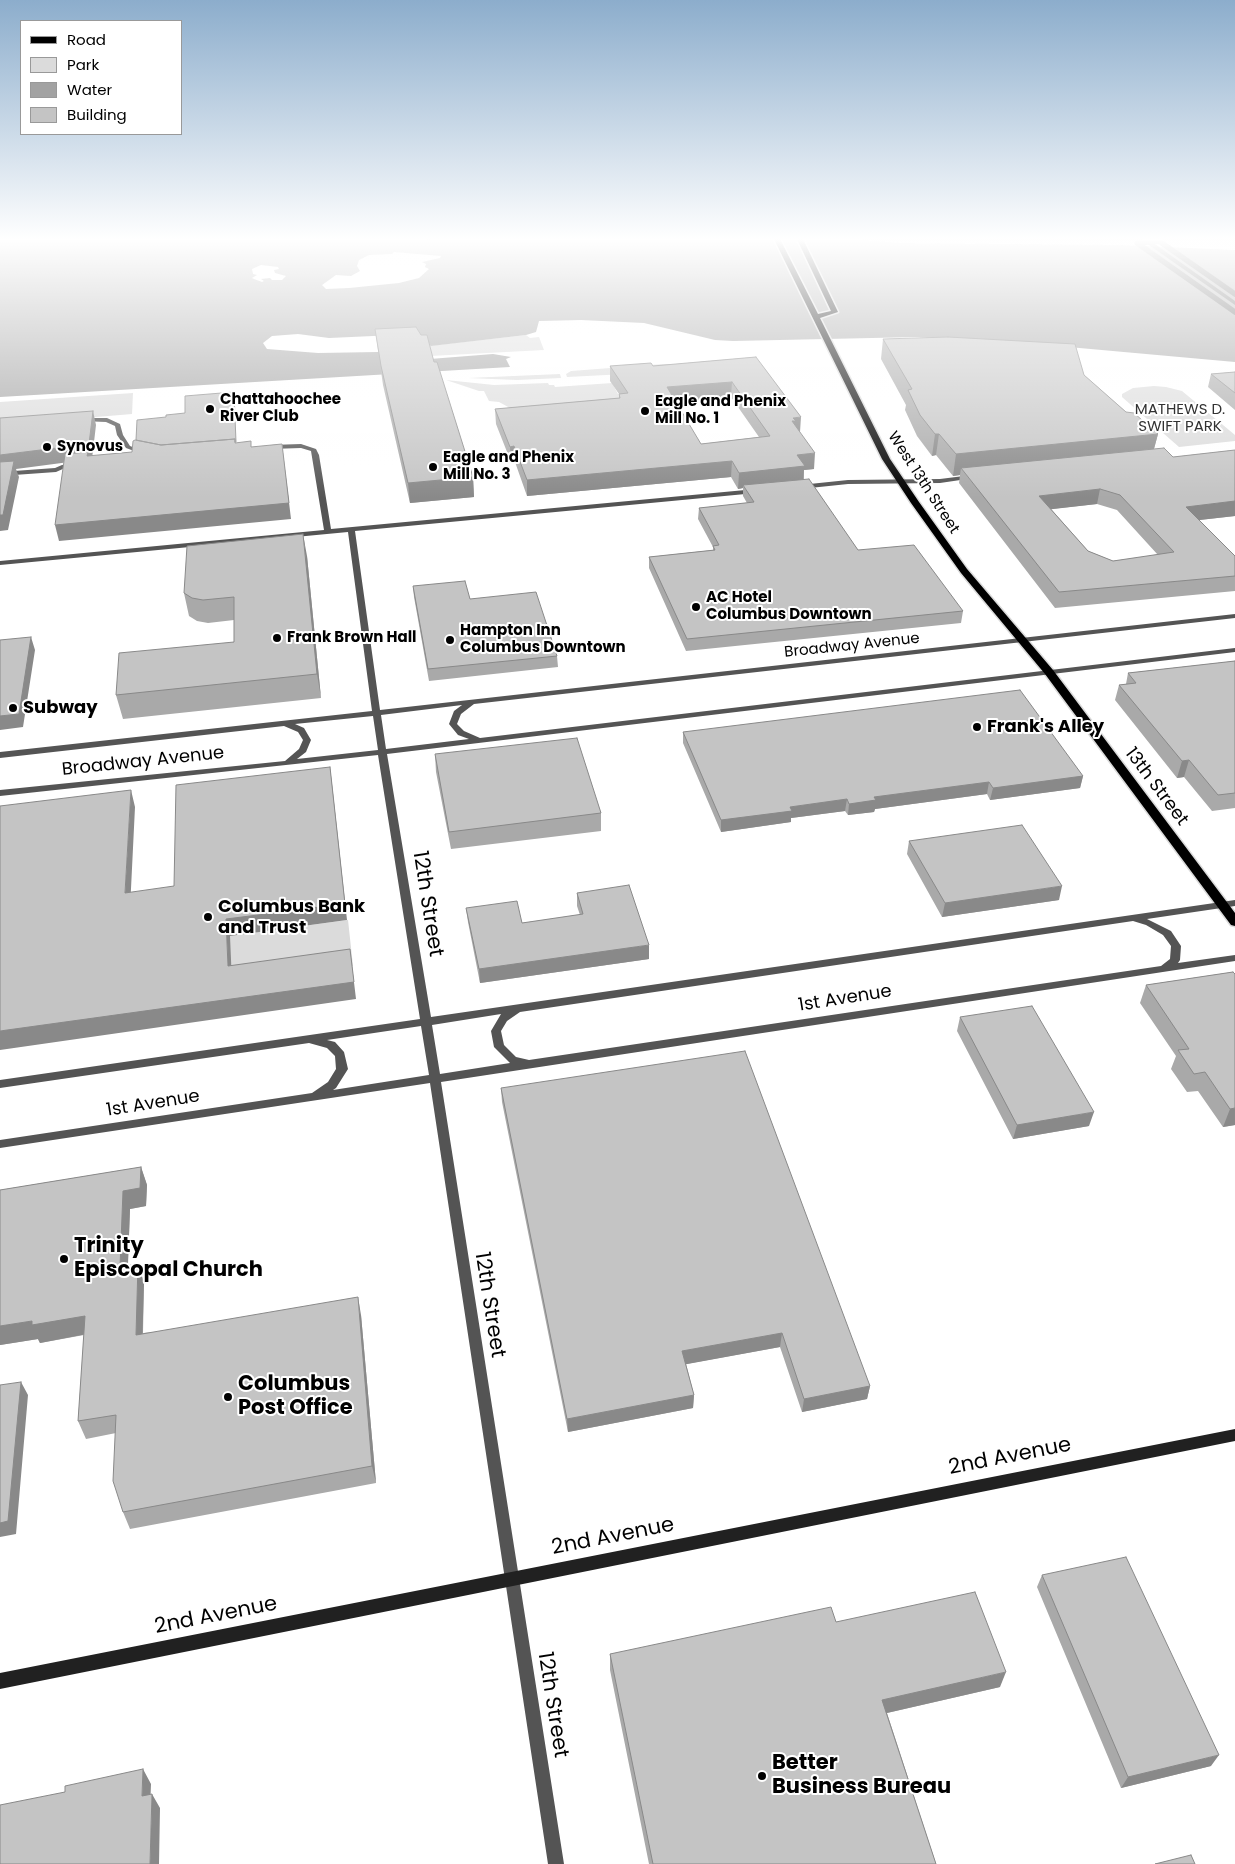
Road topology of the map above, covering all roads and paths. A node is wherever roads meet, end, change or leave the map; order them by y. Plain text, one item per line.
1 (819, 324) edge
2 (78, 421) edge
3 (261, 448) edge
4 (137, 451) junction
5 (129, 454) edge
6 (156, 455) edge
7 (80, 464) edge
8 (0, 474) edge
9 (978, 477) edge
10 (788, 488) edge
11 (768, 490) edge
12 (351, 530) junction
13 (328, 532) junction
14 (0, 563) edge
15 (1235, 616) edge
16 (1022, 640) junction
17 (1235, 650) edge
18 (1049, 672) junction
19 (472, 702) junction
20 (376, 713) junction
21 (285, 723) junction
22 (480, 740) junction
23 (382, 752) junction
24 (0, 755) edge
25 (289, 763) junction
26 (0, 794) edge
27 (1235, 903) edge
28 (1222, 905) junction
29 (1130, 918) junction
30 (1235, 922) edge
31 (1235, 958) edge
32 (1164, 968) junction
33 (520, 1008) junction
34 (426, 1021) junction
35 (308, 1039) junction
36 (531, 1064) junction
37 (435, 1079) junction
38 (0, 1084) edge
39 (311, 1097) junction
40 (0, 1144) edge
41 (1235, 1434) edge
42 (512, 1578) junction
43 (0, 1681) edge
44 (556, 1864) edge

1 - 16 main road, West 13th Street
2 - 4 street
3 - 13 street
4 - 5 street
4 - 6 street
7 - 8 street
9 - 10 street
11 - 12 street
12 - 13 street
12 - 20 street, 12th Street
13 - 14 street
15 - 16 street, Broadway Avenue
16 - 18 main road, West 13th Street
16 - 19 street, Broadway Avenue
17 - 18 street, Broadway Avenue
18 - 22 street, Broadway Avenue
18 - 28 main road, 13th Street
19 - 20 street, Broadway Avenue
19 - 22 street
20 - 21 street, Broadway Avenue
20 - 23 street, 12th Street
21 - 24 street, Broadway Avenue
21 - 25 street
22 - 23 street, Broadway Avenue
23 - 25 street, Broadway Avenue
23 - 34 street, 12th Street
25 - 26 street, Broadway Avenue
27 - 28 street, 1st Avenue
28 - 29 street, 1st Avenue
28 - 30 main road, 13th Street
29 - 32 street, 1st Avenue
29 - 33 street, 1st Avenue
31 - 32 street, 1st Avenue
32 - 36 street, 1st Avenue
33 - 34 street, 1st Avenue
33 - 36 street, 1st Avenue
34 - 35 street, 1st Avenue
34 - 37 street, 12th Street
35 - 38 street, 1st Avenue
35 - 39 street, 1st Avenue
36 - 37 street, 1st Avenue
37 - 39 street, 1st Avenue
37 - 42 street, 12th Street
39 - 40 street, 1st Avenue
41 - 42 main road, 2nd Avenue
42 - 43 main road, 2nd Avenue
42 - 44 street, 12th Street

